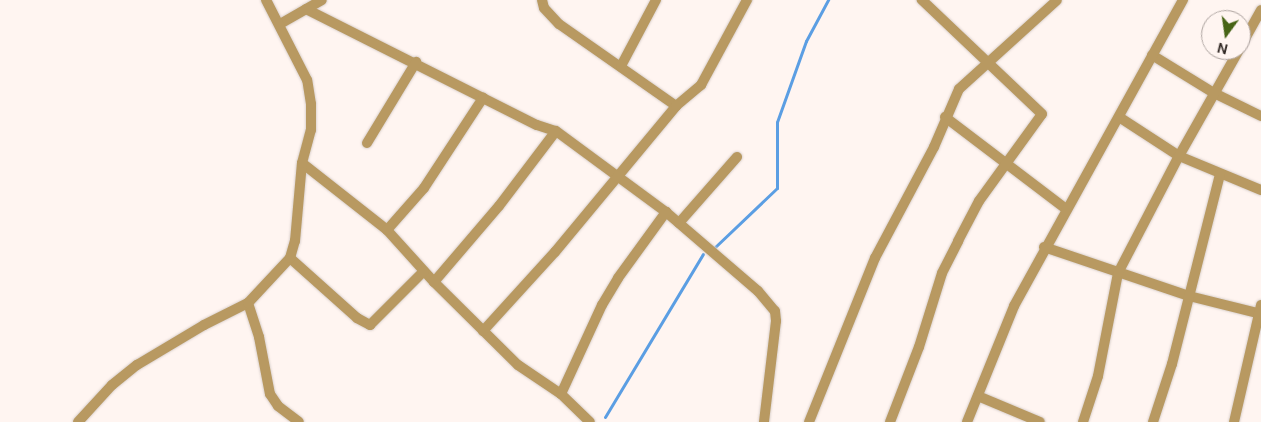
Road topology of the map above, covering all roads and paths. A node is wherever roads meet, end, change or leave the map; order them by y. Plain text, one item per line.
1 (266, 0) edge
2 (322, 0) edge
3 (542, 0) edge
4 (656, 0) edge
5 (747, 0) edge
6 (922, 0) edge
7 (1057, 0) edge
8 (1183, 0) edge
9 (306, 9) junction
10 (1261, 10) edge
11 (280, 24) junction
12 (1251, 28) edge
13 (1152, 55) junction
14 (1233, 60) edge
15 (416, 62) junction
16 (988, 65) junction
17 (621, 66) junction
18 (1214, 93) junction
19 (483, 98) junction
20 (676, 106) junction
21 (945, 116) junction
22 (1261, 116) edge
23 (1118, 117) junction
24 (556, 131) junction
25 (367, 143) dead end
26 (1179, 156) junction
27 (736, 157) dead end
28 (302, 163) junction
29 (1005, 165) junction
30 (1220, 174) junction
31 (619, 177) junction
32 (1261, 190) edge
33 (1066, 209) junction
34 (666, 212) junction
35 (679, 223) junction
36 (387, 230) junction
37 (1044, 247) junction
38 (290, 258) junction
39 (424, 271) junction
40 (1118, 274) junction
41 (434, 282) junction
42 (1190, 296) junction
43 (248, 303) junction
44 (1260, 311) edge
45 (483, 331) junction
46 (562, 394) junction
47 (978, 396) junction
48 (82, 420) edge
49 (300, 422) edge
50 (590, 422) edge
51 (764, 422) edge
52 (809, 422) edge
53 (890, 422) edge
54 (967, 422) edge
55 (1040, 422) edge
56 (1083, 422) edge
57 (1153, 422) edge
58 (1234, 422) edge

1 - 11 street
2 - 9 street
3 - 17 street
4 - 17 street
5 - 20 street
6 - 16 street
7 - 16 street
8 - 13 street
9 - 11 street
9 - 15 street
10 - 12 street
11 - 28 street
13 - 18 street
13 - 23 street
14 - 18 street
15 - 19 street
15 - 25 street
16 - 21 street
16 - 29 street
17 - 20 street
18 - 22 street
18 - 26 street
19 - 24 street
19 - 36 street
20 - 31 street
21 - 29 street
21 - 52 street
23 - 26 street
23 - 33 street
24 - 31 street
24 - 41 street
26 - 30 street
26 - 40 street
27 - 35 street
28 - 36 street
28 - 38 street
29 - 33 street
29 - 53 street
30 - 32 street
30 - 42 street
31 - 34 street
31 - 45 street
33 - 37 street
34 - 35 street
34 - 46 street
35 - 51 street
36 - 39 street
37 - 40 street
37 - 47 street
38 - 39 street
38 - 43 street
39 - 41 street
40 - 42 street
40 - 56 street
41 - 45 street
42 - 44 street
42 - 57 street
43 - 48 street
43 - 49 street
44 - 58 street
45 - 46 street
46 - 50 street
47 - 54 street
47 - 55 street

